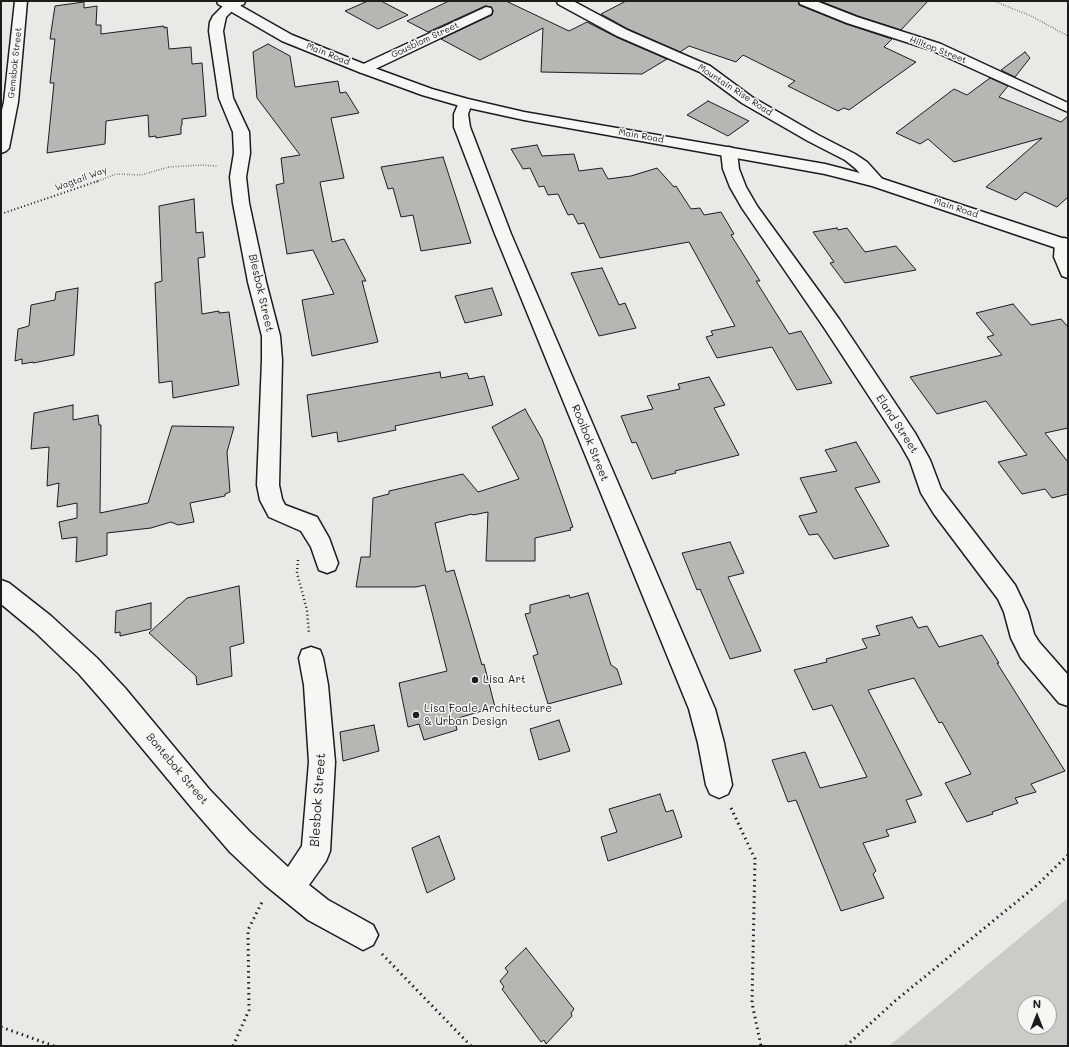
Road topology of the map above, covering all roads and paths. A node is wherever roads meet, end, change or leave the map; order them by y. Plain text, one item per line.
1 (22, 1) edge
2 (563, 1) edge
3 (805, 1) edge
4 (994, 1) edge
5 (231, 2) edge
6 (486, 11) dead end
7 (1068, 36) edge
8 (364, 69) junction
9 (465, 103) junction
10 (1068, 108) edge
11 (1, 148) edge
12 (728, 152) junction
13 (239, 168) junction
14 (877, 182) junction
15 (1, 214) edge
16 (1066, 245) edge
17 (1068, 272) edge
18 (309, 524) junction
19 (327, 563) dead end
20 (1, 590) edge
21 (311, 658) joint
22 (1068, 694) edge
23 (719, 784) joint
24 (1068, 855) edge
25 (283, 881) junction
26 (363, 935) joint
27 (1, 1027) edge
28 (54, 1046) edge
29 (233, 1046) edge
30 (471, 1046) edge
31 (761, 1046) edge
32 (846, 1046) edge

1 - 11 street, Gemsbok Street
2 - 14 street, Mountain Rise Road
3 - 10 street, Hilltop Street
4 - 7 path
5 - 8 street, Main Road
5 - 13 street, Blesbok Street
6 - 8 street, Gousblom Street
8 - 9 street, Main Road
9 - 12 street, Main Road
9 - 23 street, Rooibok Street
12 - 14 street, Main Road
12 - 22 street, Eland Street
13 - 15 path, Wagtail Way
13 - 18 street, Blesbok Street
14 - 16 street, Main Road
16 - 17 street
18 - 19 street
18 - 21 path
20 - 25 street, Bontebok Street
21 - 25 street, Blesbok Street
23 - 31 path
24 - 32 path
25 - 26 street, Bontebok Street
25 - 29 path
26 - 30 path
27 - 28 path

